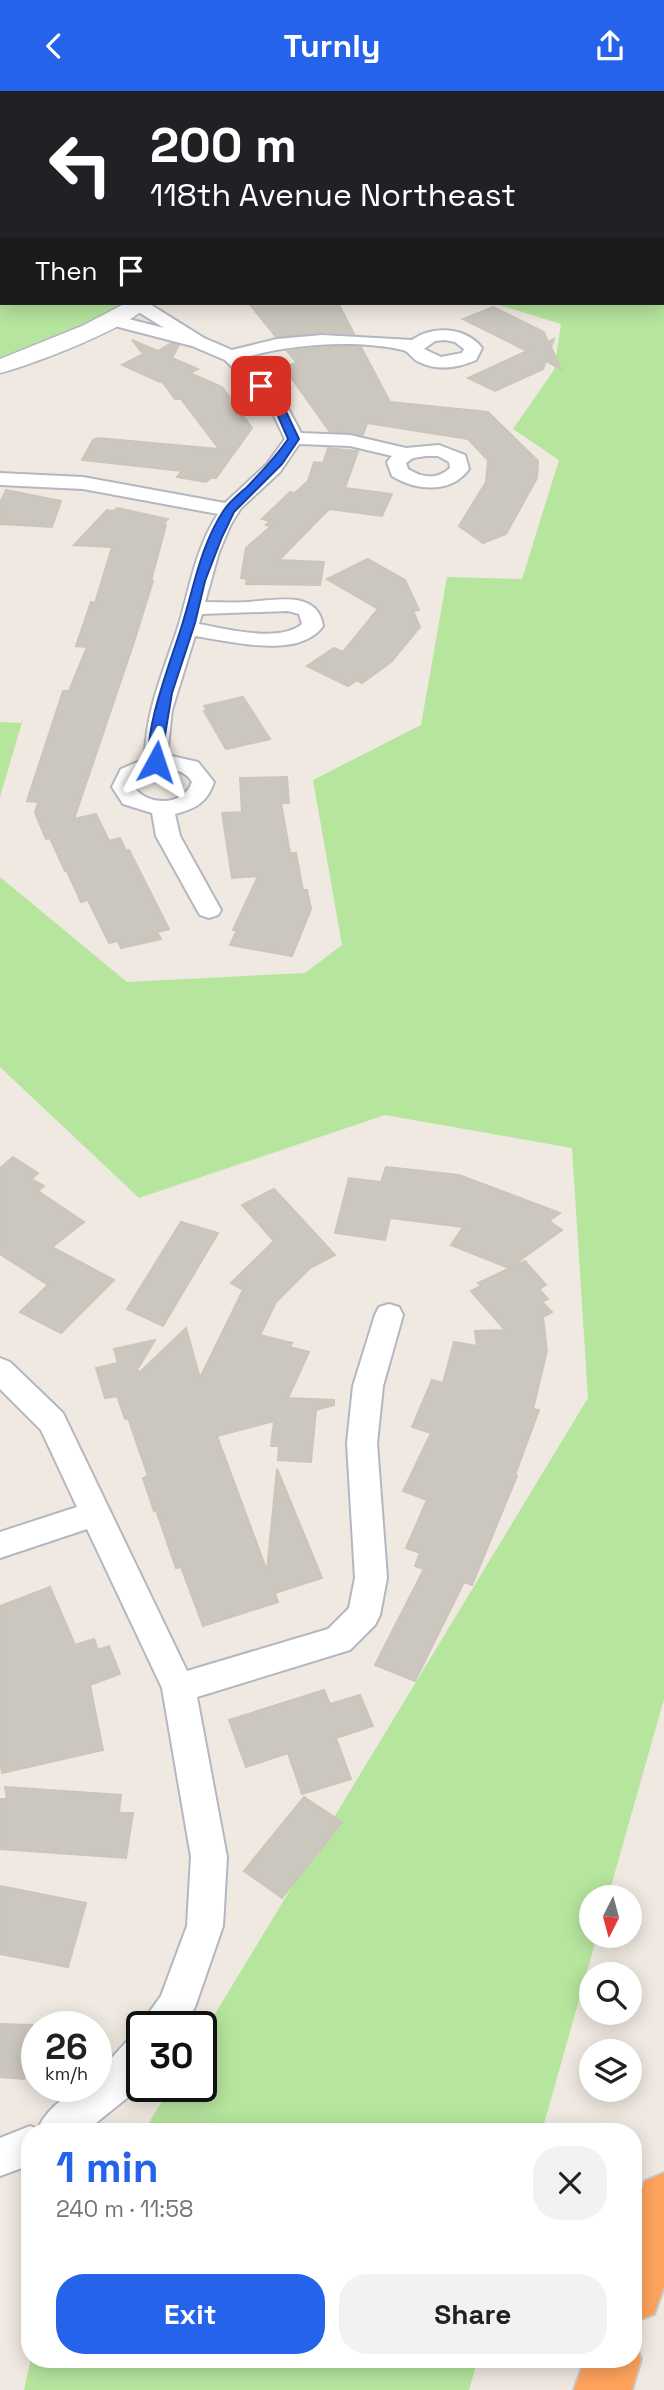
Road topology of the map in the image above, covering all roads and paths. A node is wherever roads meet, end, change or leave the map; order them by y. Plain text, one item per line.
1 (136, 305) edge
2 (142, 305) edge
3 (113, 320) junction
4 (198, 342) junction
5 (416, 346) dead end
6 (231, 356) junction
7 (0, 366) edge
8 (294, 439) junction
9 (406, 454) dead end
10 (0, 479) edge
11 (229, 510) junction
12 (190, 618) junction
13 (156, 762) junction
14 (162, 808) junction
15 (209, 910) dead end
16 (389, 1315) dead end
17 (0, 1370) edge
18 (94, 1514) junction
19 (0, 1545) edge
20 (179, 1688) junction
21 (173, 2011) edge
22 (126, 2072) edge
23 (66, 2123) edge
24 (21, 2149) edge
25 (0, 2158) edge
26 (664, 2200) edge
27 (642, 2269) edge
28 (609, 2368) edge
29 (603, 2390) edge

1 - 3 street
2 - 4 street
3 - 4 street
3 - 7 street
4 - 6 street
5 - 6 street
6 - 8 street
8 - 9 street
8 - 11 street
10 - 11 street
11 - 12 street
12 - 12 street
12 - 13 street
13 - 14 street
13 - 14 street
14 - 15 street
16 - 20 street
17 - 18 street
18 - 19 street
18 - 20 street
20 - 21 street
22 - 23 street
24 - 25 street
26 - 27 highway
28 - 29 highway

